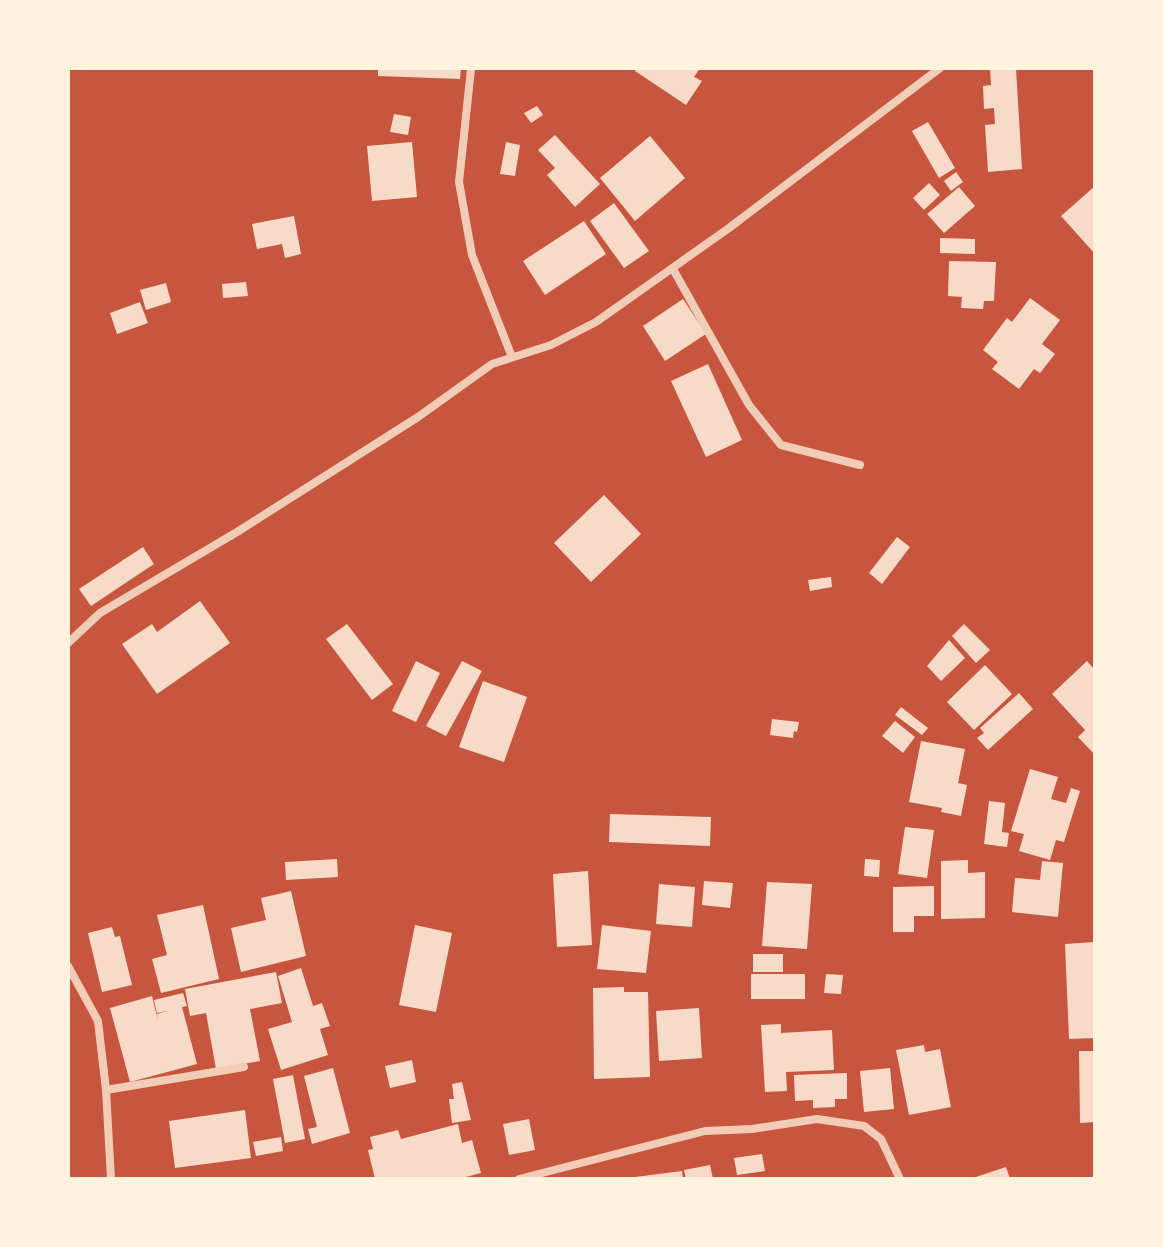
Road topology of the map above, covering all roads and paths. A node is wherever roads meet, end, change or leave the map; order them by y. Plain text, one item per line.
1 (940, 68) edge
2 (471, 69) edge
3 (673, 269) junction
4 (512, 357) junction
5 (860, 465) dead end
6 (68, 643) edge
7 (68, 966) edge
8 (244, 1067) dead end
9 (106, 1090) junction
10 (523, 1178) edge
11 (111, 1179) edge
12 (900, 1179) edge

1 - 3 street
2 - 4 street
3 - 4 street
3 - 5 street
4 - 6 street
7 - 9 street
8 - 9 street
9 - 11 street
10 - 12 street

